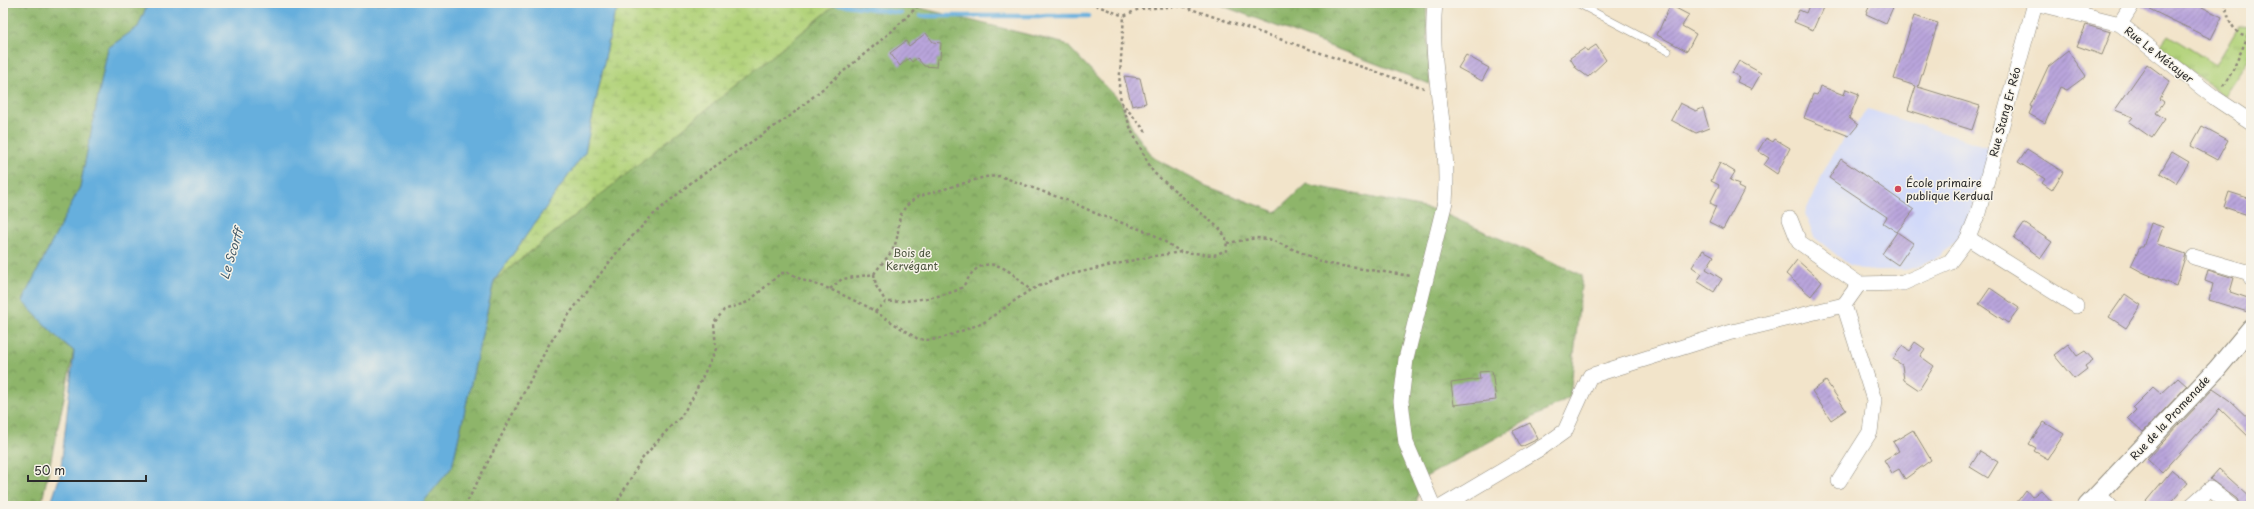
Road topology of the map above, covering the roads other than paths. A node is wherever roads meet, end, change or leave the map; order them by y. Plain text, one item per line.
1 (1435, 3) edge
2 (1577, 3) edge
3 (2035, 3) edge
4 (2133, 3) edge
5 (2120, 24) junction
6 (1668, 50) dead end
7 (2251, 122) edge
8 (1790, 219) dead end
9 (1968, 238) junction
10 (2194, 257) dead end
11 (2251, 278) edge
12 (1860, 284) junction
13 (1844, 305) junction
14 (2076, 306) dead end
15 (2251, 328) edge
16 (1839, 481) dead end
17 (2099, 502) edge
18 (1433, 506) edge
19 (1443, 506) edge
20 (2191, 506) edge
21 (2231, 506) edge

1 - 18 street
2 - 6 lane
3 - 5 street, Rue Le Métayer
3 - 9 street, Rue Stang Er Réo
4 - 5 street
5 - 7 street, Rue Le Métayer
8 - 12 street
9 - 12 street, Rue Stang Er Réo
9 - 14 street
10 - 11 street
12 - 13 street
13 - 16 street
13 - 19 street
15 - 17 street, Rue de la Promenade
20 - 21 street

